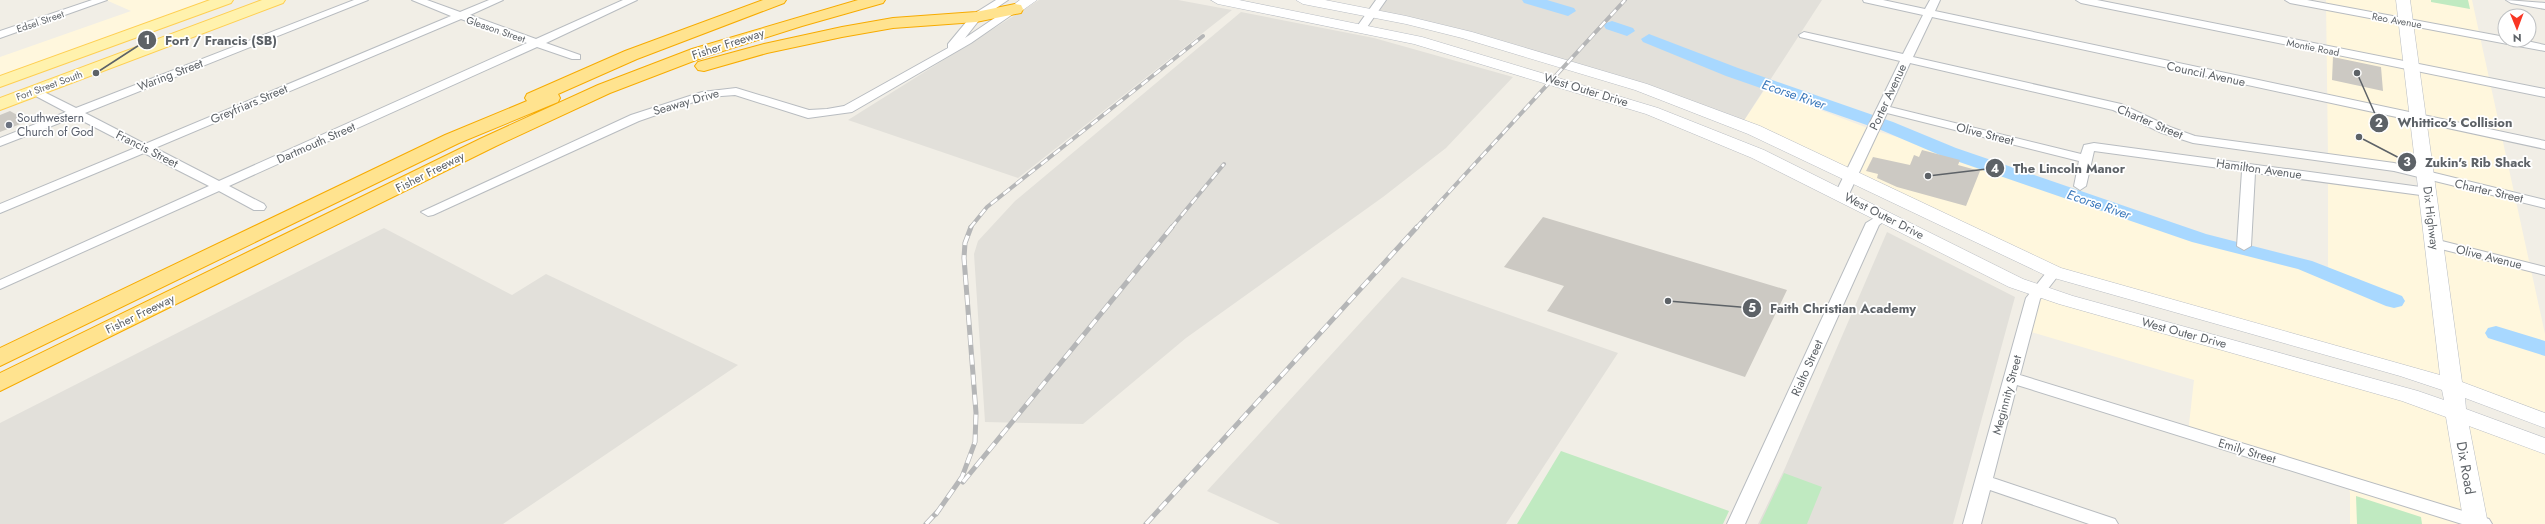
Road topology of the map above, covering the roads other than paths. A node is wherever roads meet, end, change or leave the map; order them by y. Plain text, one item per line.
1 (102, 0) edge
2 (225, 0) edge
3 (277, 0) edge
4 (363, 0) edge
5 (417, 0) edge
6 (498, 0) edge
7 (632, 0) edge
8 (778, 0) edge
9 (835, 0) edge
10 (877, 0) edge
11 (1030, 0) edge
12 (1226, 0) edge
13 (1303, 0) edge
14 (1381, 0) edge
15 (1868, 0) edge
16 (1935, 0) edge
17 (2081, 0) edge
18 (2290, 0) edge
19 (2403, 0) edge
20 (2511, 0) edge
21 (266, 3) edge
22 (1263, 4) edge
23 (1009, 5) edge
24 (2545, 6) edge
25 (1369, 13) junction
26 (1929, 13) junction
27 (459, 16) junction
28 (976, 17) junction
29 (2406, 21) junction
30 (1361, 28) junction
31 (0, 35) edge
32 (1804, 35) dead end
33 (2497, 38) edge
34 (536, 43) junction
35 (946, 53) junction
36 (576, 57) dead end
37 (1907, 58) junction
38 (2413, 67) junction
39 (2, 80) edge
40 (2545, 93) edge
41 (26, 94) junction
42 (0, 100) edge
43 (0, 104) edge
44 (76, 112) junction
45 (1881, 113) junction
46 (2418, 119) junction
47 (452, 140) junction
48 (0, 142) edge
49 (1779, 143) junction
50 (2545, 145) edge
51 (145, 148) junction
52 (1750, 150) junction
53 (2089, 153) junction
54 (2249, 168) junction
55 (2426, 176) junction
56 (1845, 185) junction
57 (220, 186) junction
58 (2080, 186) dead end
59 (397, 189) junction
60 (2428, 192) junction
61 (2545, 204) edge
62 (259, 206) dead end
63 (0, 209) edge
64 (428, 212) dead end
65 (1884, 216) junction
66 (2434, 243) junction
67 (2244, 246) dead end
68 (2545, 271) edge
69 (2054, 272) junction
70 (0, 285) edge
71 (2038, 291) junction
72 (2238, 324) junction
73 (2236, 347) junction
74 (0, 358) edge
75 (2366, 359) junction
76 (2011, 378) junction
77 (0, 383) edge
78 (2366, 384) junction
79 (2453, 386) junction
80 (2457, 412) junction
81 (2542, 434) edge
82 (1984, 481) junction
83 (2478, 523) edge
84 (1736, 524) edge
85 (1972, 524) edge
86 (2109, 524) edge

1 - 31 street, Edsel Street
2 - 39 main road
3 - 21 main road, Fort Street South
4 - 44 street, Waring Street
5 - 27 street, Gleason Street
6 - 27 street, Greyfriars Street
7 - 34 street, Dartmouth Street
8 - 47 highway
9 - 47 highway, Fisher Freeway
10 - 59 highway, Fisher Freeway
11 - 23 main road
12 - 22 main road, West Outer Drive
13 - 25 main road, West Outer Drive
14 - 25 street
15 - 26 street, Council Avenue
16 - 26 street, Porter Avenue
17 - 38 street, Montie Road
18 - 29 street, Reo Avenue
19 - 29 main road, Dix Highway
20 - 24 street
21 - 41 main road, Fort Street South
22 - 30 main road, West Outer Drive
23 - 28 highway
23 - 35 street, Seaway Drive
25 - 30 street
25 - 49 main road, West Outer Drive
26 - 37 street, Porter Avenue
26 - 46 street, Council Avenue
27 - 34 street, Gleason Street
27 - 51 street, Greyfriars Street
28 - 35 street, Seaway Drive
28 - 59 highway
29 - 33 street, Reo Avenue
29 - 38 main road, Dix Highway
30 - 52 main road, West Outer Drive
32 - 37 street, Charter Street
34 - 36 street, Gleason Street
34 - 57 street, Dartmouth Street
35 - 64 street, Seaway Drive
37 - 45 street, Porter Avenue
37 - 55 street, Charter Street
38 - 40 street, Montie Road
38 - 46 main road, Dix Highway
41 - 42 main road
41 - 43 main road, Fort Street South
41 - 44 street, Francis Street
44 - 48 street, Waring Street
44 - 51 street, Francis Street
45 - 53 street, Olive Street
45 - 56 street, Porter Avenue
46 - 50 street, Council Avenue
46 - 55 main road, Dix Highway
47 - 74 highway, Fisher Freeway
49 - 52 main road
49 - 56 main road, West Outer Drive
51 - 57 street, Francis Street
51 - 63 street, Greyfriars Street
52 - 56 main road, West Outer Drive
53 - 54 street, Hamilton Avenue
53 - 58 street
54 - 60 street, Hamilton Avenue
54 - 67 street
55 - 60 main road, Dix Highway
55 - 61 street, Charter Street
56 - 65 main road, West Outer Drive
56 - 69 main road, West Outer Drive
57 - 62 street, Francis Street
57 - 70 street, Dartmouth Street
59 - 77 highway, Fisher Freeway
60 - 66 main road, Dix Highway
65 - 71 main road, West Outer Drive
65 - 84 street, Rialto Street
66 - 68 street, Olive Avenue
66 - 79 main road, Dix Highway
69 - 71 street, Meginnity Street
69 - 72 main road, West Outer Drive
71 - 73 main road, West Outer Drive
71 - 76 street, Meginnity Street
72 - 73 main road
72 - 75 main road, West Outer Drive
73 - 78 main road, West Outer Drive
75 - 78 main road
75 - 79 main road, West Outer Drive
76 - 82 street, Meginnity Street
76 - 83 street, Emily Street
78 - 80 main road, West Outer Drive
79 - 80 main road, Dix Highway
79 - 81 main road, West Outer Drive
80 - 81 main road, West Outer Drive
80 - 83 main road, Dix Road
82 - 85 street, Meginnity Street
82 - 86 street

